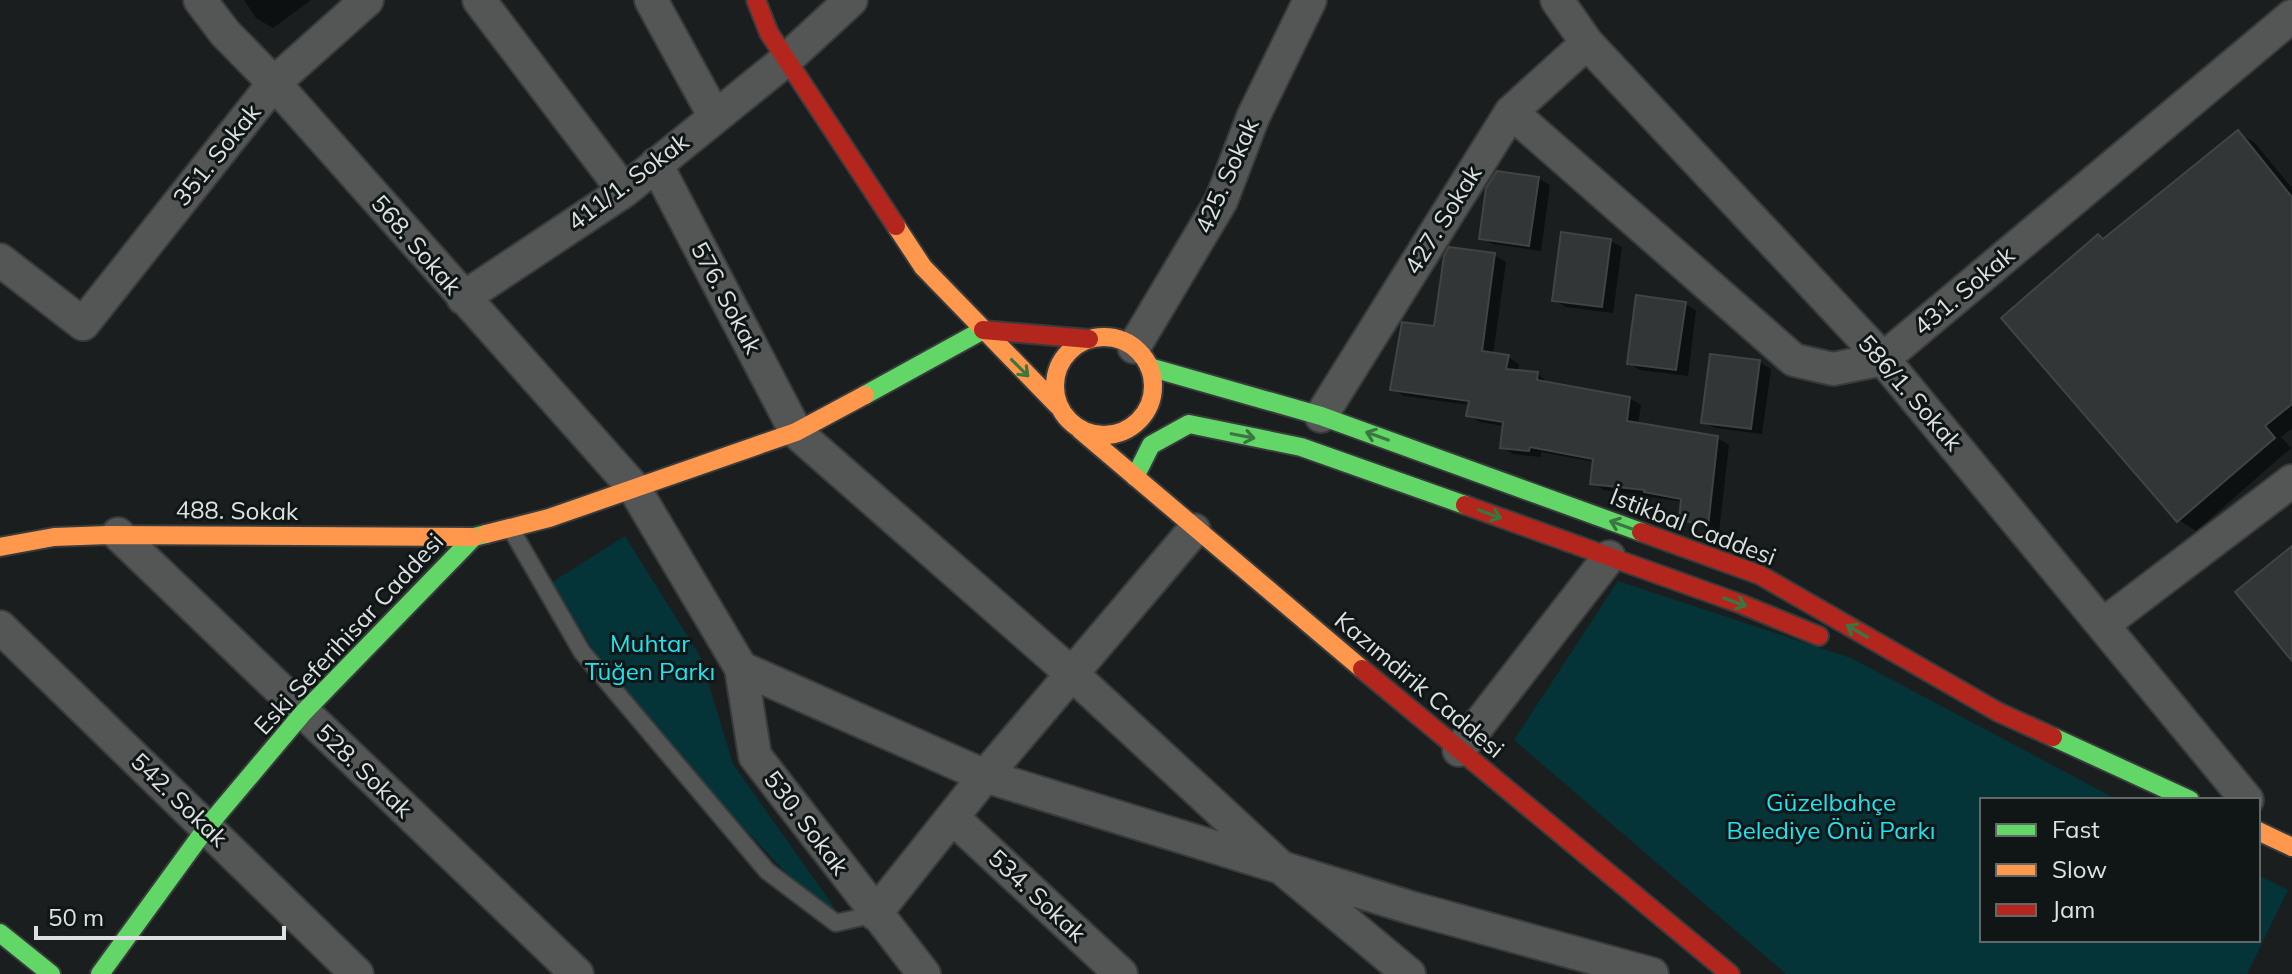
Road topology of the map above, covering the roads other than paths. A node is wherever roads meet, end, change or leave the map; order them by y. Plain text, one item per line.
1 (200, 0) edge
2 (367, 0) edge
3 (479, 0) edge
4 (651, 0) edge
5 (756, 0) edge
6 (851, 0) edge
7 (1310, 0) edge
8 (1557, 0) edge
9 (2292, 16) edge
10 (1587, 43) junction
11 (787, 59) junction
12 (274, 83) junction
13 (1511, 112) junction
14 (715, 117) junction
15 (656, 164) junction
16 (624, 191) junction
17 (0, 260) edge
18 (463, 298) junction
19 (983, 330) junction
20 (1089, 339) junction
21 (1142, 357) junction
22 (1883, 359) junction
23 (1058, 406) junction
24 (1143, 416) junction
25 (1321, 416) junction
26 (1189, 424) junction
27 (1080, 430) junction
28 (796, 432) junction
29 (1135, 477) junction
30 (2292, 481) edge
31 (634, 488) junction
32 (511, 528) junction
33 (1194, 530) junction
34 (118, 534) junction
35 (474, 537) junction
36 (0, 547) edge
37 (1609, 557) junction
38 (2105, 623) junction
39 (0, 627) edge
40 (741, 668) junction
41 (1072, 674) junction
42 (1998, 712) junction
43 (303, 713) junction
44 (1459, 750) junction
45 (985, 776) junction
46 (2186, 798) edge
47 (2245, 798) edge
48 (2260, 816) edge
49 (953, 818) junction
50 (207, 827) junction
51 (2277, 840) edge
52 (1284, 870) junction
53 (875, 914) junction
54 (0, 933) edge
55 (1401, 971) edge
56 (51, 974) edge
57 (100, 974) edge
58 (357, 974) edge
59 (577, 974) edge
60 (924, 974) edge
61 (1121, 974) edge
62 (1652, 974) edge
63 (1730, 974) edge

1 - 12 street, 568. Sokak
2 - 12 street, 351. Sokak
3 - 16 street
4 - 14 street
5 - 11 main road
6 - 11 street, 411/1. Sokak
7 - 21 street, 425. Sokak
8 - 10 street, 586/1. Sokak
9 - 22 street, 431. Sokak
10 - 13 street, 427. Sokak
10 - 22 street, 586/1. Sokak
11 - 14 street, 411/1. Sokak
11 - 19 main road
12 - 17 street, 351. Sokak
12 - 18 street, 568. Sokak
13 - 22 street, 431. Sokak
13 - 25 street, 427. Sokak
14 - 15 street, 411/1. Sokak
15 - 16 street, 411/1. Sokak
15 - 28 street, 576. Sokak
16 - 18 street, 411/1. Sokak
18 - 31 street, 568. Sokak
19 - 20 main road
19 -> 23 main road
19 - 28 main road, Eski Seferihisar Caddesi
20 - 21 main road
20 - 23 main road
21 - 24 main road
21 - 25 main road, İstikbal Caddesi
22 - 38 street, 586/1. Sokak
23 - 27 main road
24 - 26 main road
24 - 27 main road
42 -> 25 main road, İstikbal Caddesi
26 - 29 main road
26 -> 37 main road
27 - 29 main road, Kazımdirik Caddesi
28 - 31 main road, Eski Seferihisar Caddesi
28 - 41 street
29 - 33 main road, Kazımdirik Caddesi
30 - 38 street
31 - 32 main road, Eski Seferihisar Caddesi
31 - 40 street, 530. Sokak
32 - 35 main road, Eski Seferihisar Caddesi
32 - 53 lane
33 - 41 street
33 - 44 main road, Kazımdirik Caddesi
34 - 35 main road, 488. Sokak
34 - 36 main road, 488. Sokak
34 - 43 street, 528. Sokak
35 - 43 main road, Eski Seferihisar Caddesi
37 -> 42 main road
37 - 44 street
38 - 47 street, 586/1. Sokak
39 - 50 street, 542. Sokak
40 - 45 street
40 - 53 street, 530. Sokak
41 - 45 street
41 - 52 street
42 - 46 main road, İstikbal Caddesi
43 - 50 main road, Eski Seferihisar Caddesi
43 - 59 street, 528. Sokak
44 - 63 main road, Kazımdirik Caddesi
45 - 49 street
45 - 52 street
48 - 51 street
49 - 53 street
49 - 61 street, 534. Sokak
50 - 57 main road, Eski Seferihisar Caddesi
50 - 58 street, 542. Sokak
52 - 55 street
52 - 62 street
53 - 60 street, 530. Sokak
54 - 56 main road

